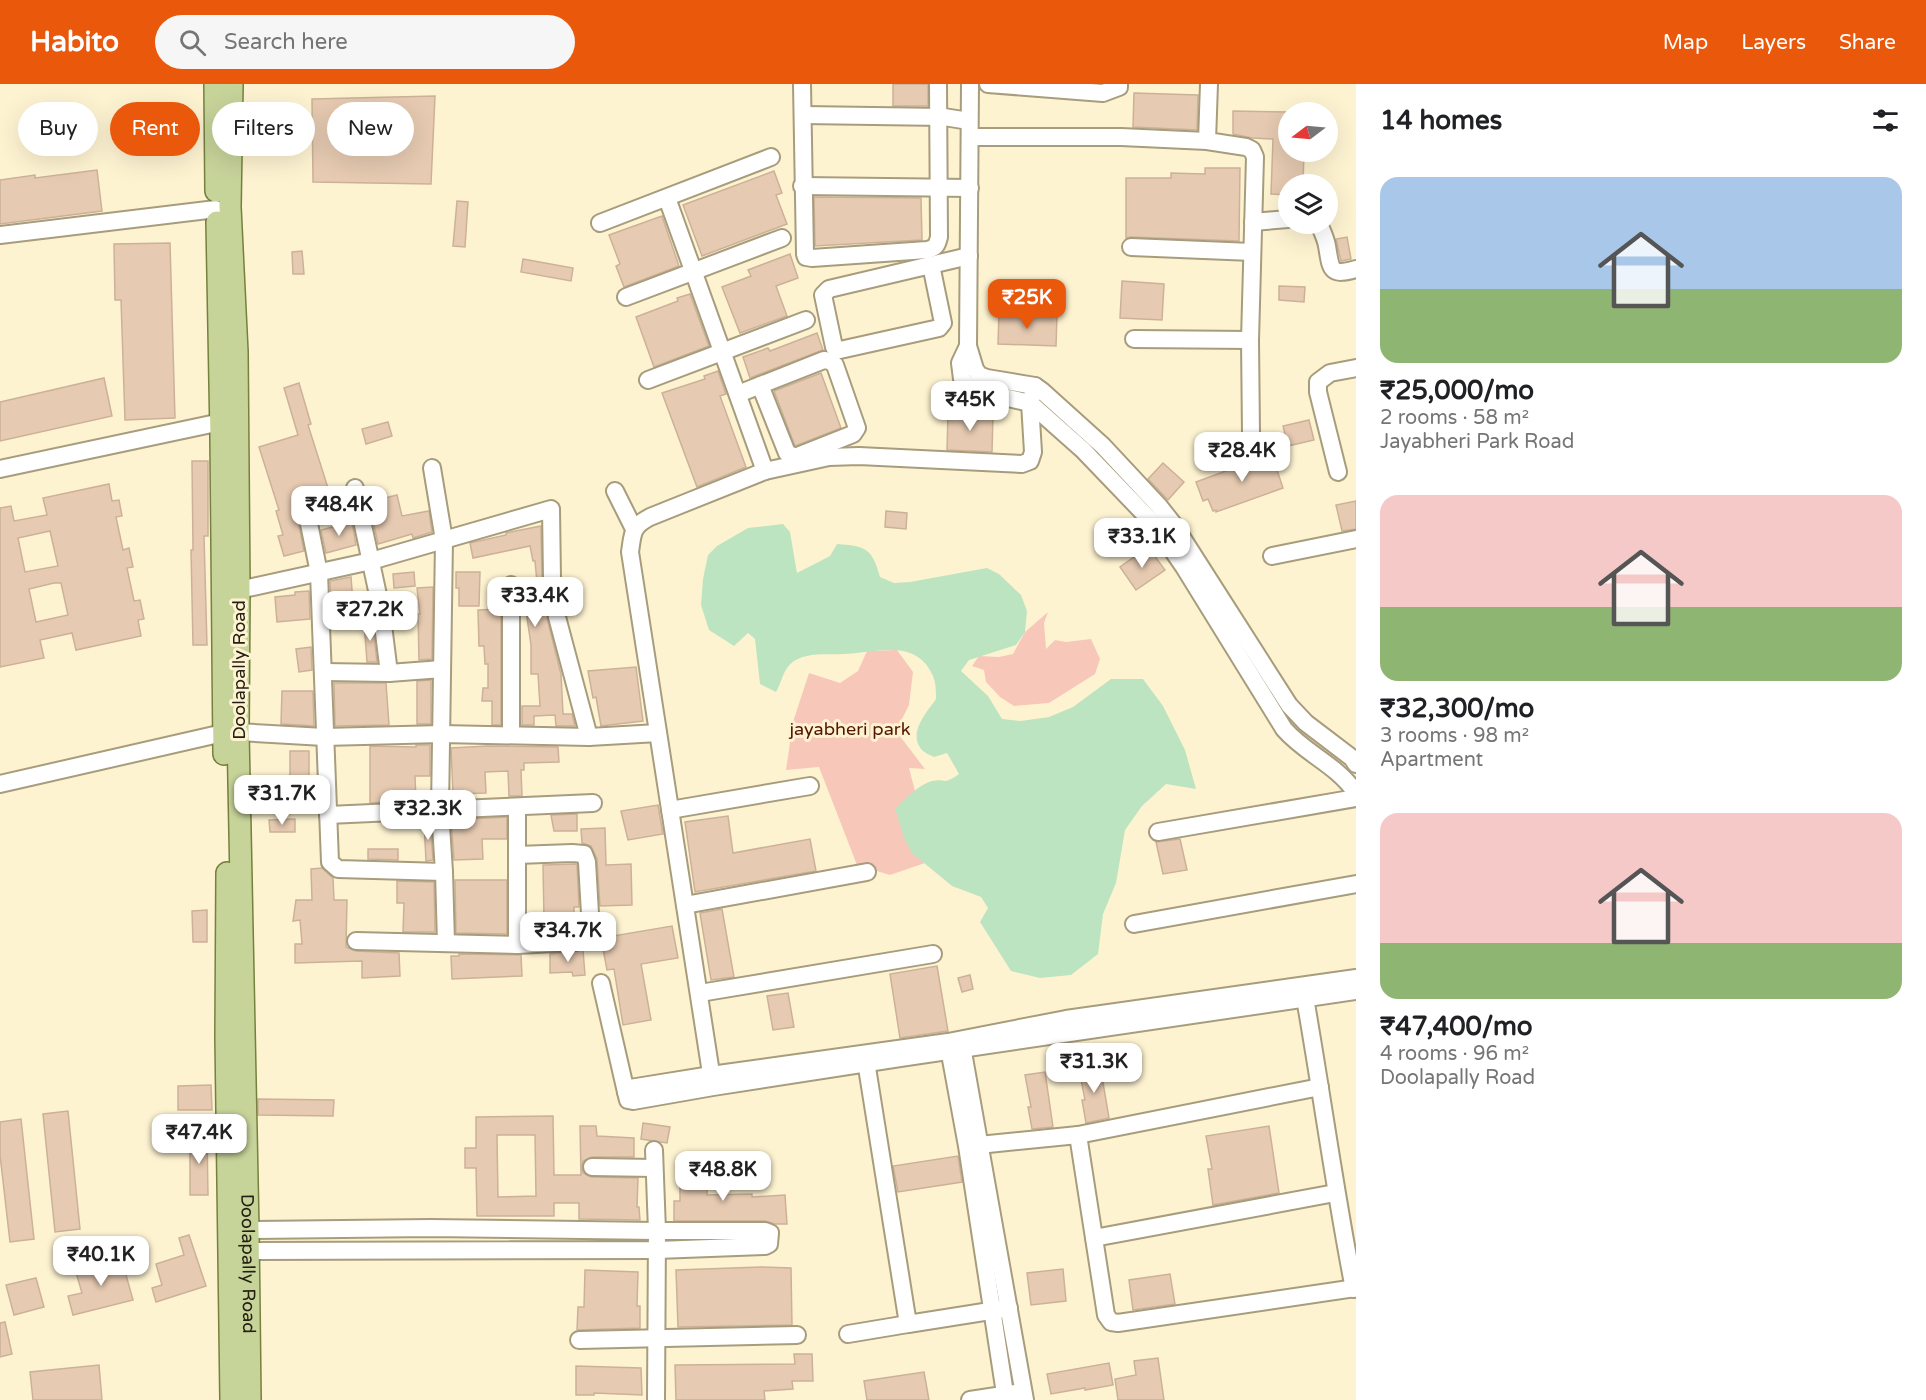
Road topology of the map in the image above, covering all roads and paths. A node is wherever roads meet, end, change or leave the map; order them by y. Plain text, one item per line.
1 (215, 84) edge
2 (232, 84) edge
3 (802, 84) edge
4 (938, 84) edge
5 (970, 84) edge
6 (988, 84) edge
7 (1119, 84) edge
8 (1209, 84) edge
9 (803, 115) junction
10 (938, 118) junction
11 (969, 129) junction
12 (1207, 141) junction
13 (771, 157) dead end
14 (802, 186) junction
15 (938, 187) junction
16 (970, 188) junction
17 (667, 198) junction
18 (216, 208) junction
19 (1278, 220) edge
20 (1253, 222) junction
21 (600, 223) dead end
22 (1323, 234) edge
23 (0, 235) edge
24 (782, 238) dead end
25 (1131, 247) dead end
26 (1252, 252) junction
27 (969, 256) junction
28 (931, 265) junction
29 (1356, 269) edge
30 (693, 271) junction
31 (626, 297) dead end
32 (806, 320) dead end
33 (1134, 339) dead end
34 (1250, 340) junction
35 (968, 346) junction
36 (722, 351) junction
37 (1356, 369) edge
38 (648, 380) dead end
39 (760, 385) junction
40 (1035, 386) junction
41 (738, 394) junction
42 (1030, 403) junction
43 (221, 422) junction
44 (1251, 434) dead end
45 (813, 455) junction
46 (432, 468) dead end
47 (0, 469) edge
48 (765, 471) junction
49 (1338, 472) dead end
50 (355, 488) dead end
51 (615, 491) dead end
52 (304, 499) dead end
53 (634, 528) junction
54 (1356, 539) edge
55 (444, 540) junction
56 (1272, 556) dead end
57 (371, 561) junction
58 (319, 573) junction
59 (512, 585) dead end
60 (239, 590) junction
61 (442, 669) junction
62 (324, 672) junction
63 (389, 673) junction
64 (231, 733) junction
65 (658, 733) junction
66 (442, 734) junction
67 (511, 735) junction
68 (324, 737) junction
69 (589, 737) junction
70 (1356, 764) edge
71 (0, 784) edge
72 (810, 786) dead end
73 (1356, 793) edge
74 (1356, 798) edge
75 (593, 803) dead end
76 (517, 807) junction
77 (440, 810) junction
78 (670, 810) junction
79 (328, 815) junction
80 (1158, 832) dead end
81 (517, 855) junction
82 (444, 872) junction
83 (867, 872) dead end
84 (1356, 884) edge
85 (685, 905) junction
86 (1134, 924) dead end
87 (356, 941) dead end
88 (446, 943) junction
89 (517, 945) junction
90 (933, 954) dead end
91 (1356, 978) edge
92 (602, 983) dead end
93 (1356, 992) edge
94 (700, 993) junction
95 (1305, 998) junction
96 (955, 1045) junction
97 (866, 1059) junction
98 (712, 1081) junction
99 (1320, 1088) junction
100 (1078, 1135) junction
101 (973, 1145) junction
102 (654, 1150) dead end
103 (592, 1167) dead end
104 (654, 1168) junction
105 (1335, 1193) junction
106 (389, 1228) junction
107 (249, 1230) junction
108 (558, 1230) junction
109 (657, 1231) junction
110 (1094, 1238) junction
111 (557, 1250) junction
112 (657, 1250) junction
113 (249, 1251) junction
114 (390, 1251) junction
115 (1355, 1289) edge
116 (1000, 1310) junction
117 (908, 1324) junction
118 (848, 1334) dead end
119 (797, 1335) dead end
120 (656, 1339) junction
121 (579, 1340) dead end
122 (240, 1394) edge
123 (1024, 1396) edge
124 (1006, 1397) edge
125 (656, 1400) edge
126 (970, 1400) edge

1 - 18 main road, Doolapally Road
2 - 60 main road, Doolapally Road
3 - 9 street
4 - 10 street
5 - 11 street
6 - 7 street
8 - 12 street
9 - 10 street
9 - 14 street
10 - 11 street
10 - 15 street
11 - 12 street
11 - 16 street
12 - 20 street
13 - 17 street
14 - 15 street
14 - 15 street
15 - 16 street
16 - 27 street
17 - 21 street
17 - 30 street
18 - 23 street
18 - 43 main road, Doolapally Road
19 - 20 street
20 - 26 street
22 - 29 street
24 - 30 street
25 - 26 street
26 - 34 street
27 - 28 street
27 - 35 street
28 - 28 street
30 - 31 street
30 - 36 street
32 - 36 street
33 - 34 street
34 - 44 street
35 - 40 street
35 - 42 street
36 - 38 street
36 - 41 street
37 - 49 street
39 - 41 street
39 - 45 street
39 - 45 street
40 - 42 street
40 - 70 street
41 - 48 street
42 - 45 street
42 - 73 street
43 - 47 street
43 - 64 main road, Doolapally Road
45 - 48 street
46 - 55 street
48 - 53 street
50 - 57 street
51 - 53 street
52 - 58 street
53 - 65 street
54 - 56 street
55 - 57 street
55 - 61 street
55 - 69 street
57 - 58 street
57 - 63 street
58 - 60 street
58 - 62 street
59 - 67 street
60 - 64 main road, Doolapally Road
61 - 63 street
61 - 66 street
62 - 63 street
62 - 68 street
64 - 68 street
64 - 71 street
64 - 107 main road, Doolapally Road
64 - 122 main road, Doolapally Road
65 - 69 street
65 - 78 street
66 - 67 street
66 - 68 street
66 - 77 street
67 - 69 street
68 - 79 street
72 - 78 street
74 - 80 street
75 - 76 street
76 - 77 street
76 - 81 street
77 - 79 street
77 - 82 street
78 - 85 street
79 - 82 street
81 - 89 street
81 - 89 street
82 - 88 street
83 - 85 street
84 - 86 street
85 - 94 street
87 - 88 street
88 - 89 street
90 - 94 street
91 - 96 street
92 - 98 street
93 - 95 street
94 - 98 street
95 - 96 street
95 - 99 street
96 - 97 street
96 - 101 street
97 - 98 street
97 - 117 street
99 - 100 street
99 - 105 street
100 - 101 street
100 - 110 street
101 - 116 street
102 - 104 street
103 - 104 street
104 - 109 street
105 - 110 street
105 - 115 street
106 - 107 street
106 - 108 street
106 - 114 street
107 - 113 main road, Doolapally Road
108 - 109 street
108 - 111 street
109 - 112 street
109 - 112 street
110 - 115 street
111 - 112 street
111 - 114 street
112 - 120 street
113 - 114 street
113 - 122 main road, Doolapally Road
116 - 117 street
116 - 123 street
116 - 124 street
117 - 118 street
119 - 120 street
120 - 121 street
120 - 125 street
123 - 124 street
124 - 126 street

